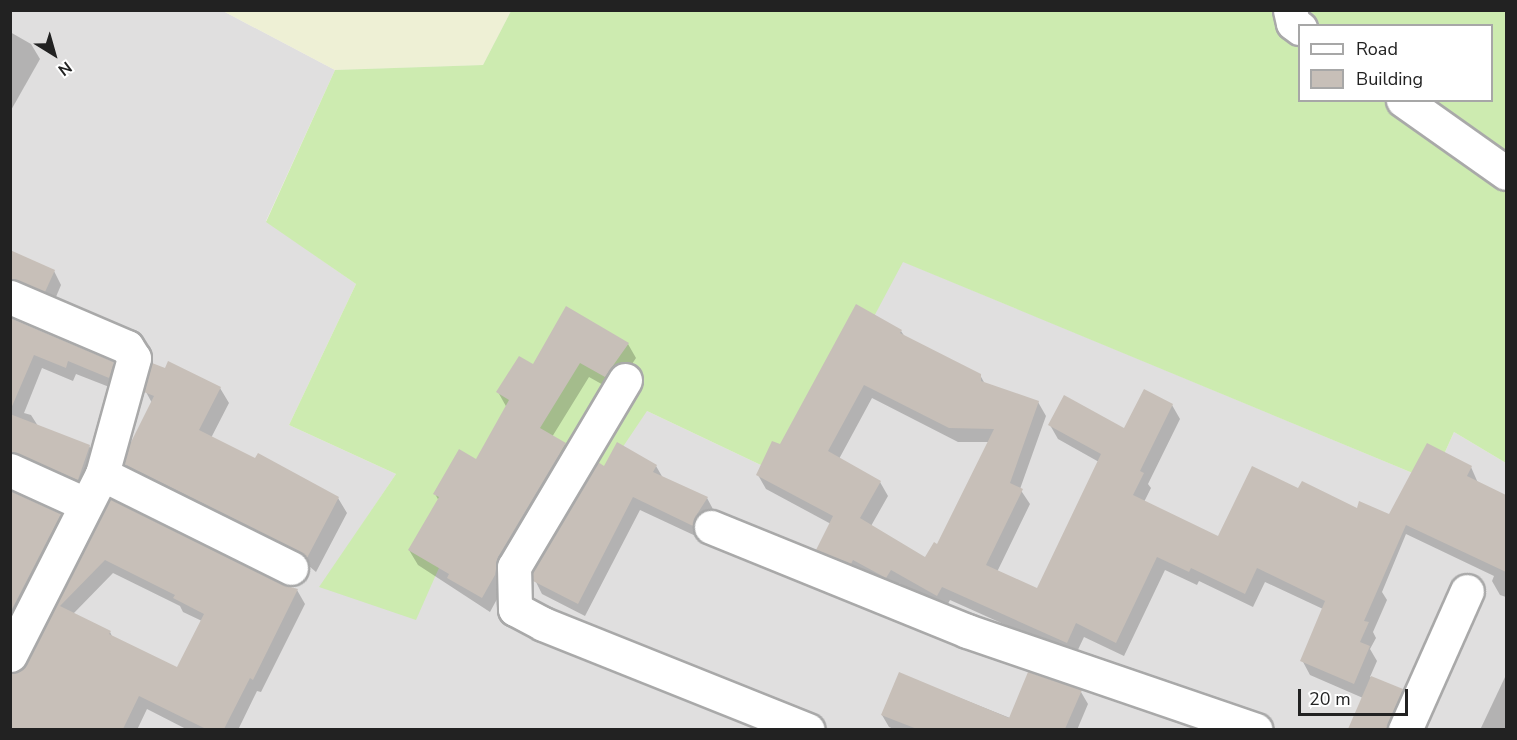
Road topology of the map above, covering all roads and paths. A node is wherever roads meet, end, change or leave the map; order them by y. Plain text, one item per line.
1 (1290, 10) edge
2 (1298, 27) edge
3 (1406, 102) edge
4 (1506, 173) edge
5 (10, 297) edge
6 (625, 380) dead end
7 (10, 470) edge
8 (102, 474) junction
9 (85, 504) junction
10 (711, 527) dead end
11 (291, 568) dead end
12 (1467, 591) dead end
13 (10, 655) edge
14 (808, 729) edge
15 (1256, 729) edge
16 (1405, 729) edge

1 - 2 street
3 - 4 street
5 - 8 street
6 - 14 street
7 - 9 street
8 - 9 street
8 - 11 street
9 - 13 street
10 - 15 street
12 - 16 street

